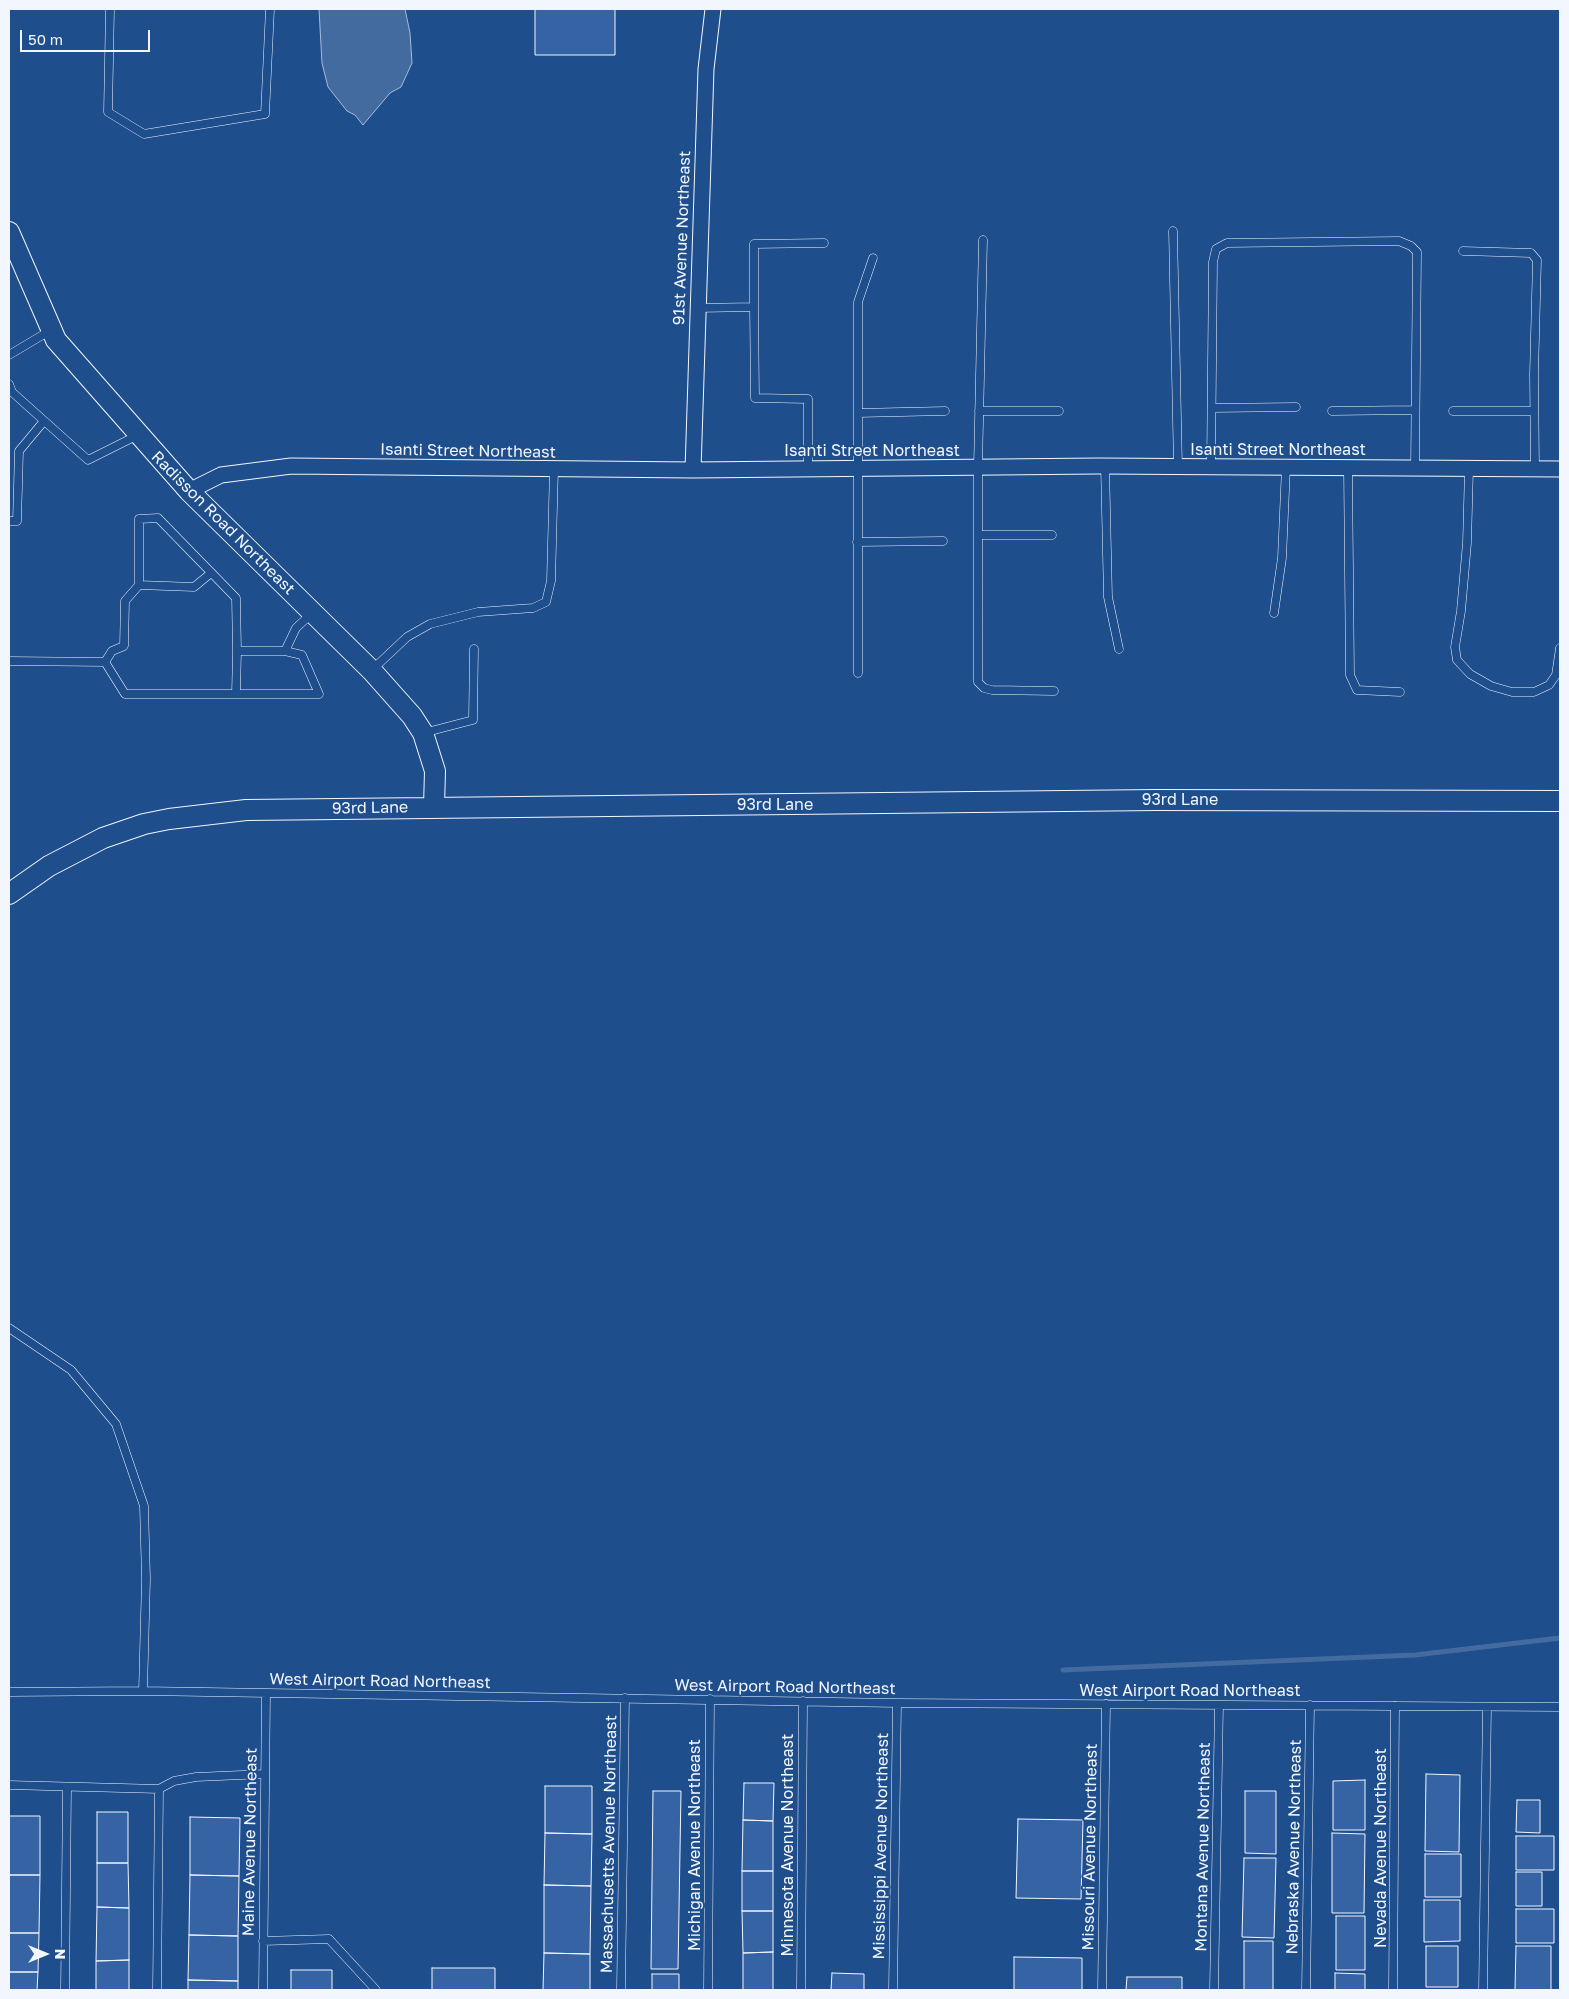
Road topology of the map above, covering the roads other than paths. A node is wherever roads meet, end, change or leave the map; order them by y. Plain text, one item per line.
1 (110, 9) edge
2 (270, 9) edge
3 (713, 9) edge
4 (1173, 231) dead end
5 (9, 232) edge
6 (983, 240) dead end
7 (824, 244) dead end
8 (1463, 251) dead end
9 (873, 258) dead end
10 (754, 307) junction
11 (697, 308) junction
12 (51, 330) junction
13 (9, 355) edge
14 (9, 384) edge
15 (1296, 407) dead end
16 (1212, 408) junction
17 (1414, 410) junction
18 (945, 411) dead end
19 (979, 411) junction
20 (1059, 411) dead end
21 (1332, 411) dead end
22 (1453, 411) dead end
23 (1534, 411) junction
24 (858, 412) junction
25 (44, 420) junction
26 (138, 435) junction
27 (1105, 466) junction
28 (978, 467) junction
29 (1178, 467) junction
30 (1211, 467) junction
31 (1286, 467) junction
32 (859, 468) junction
33 (1348, 468) junction
34 (1415, 468) junction
35 (554, 469) junction
36 (808, 469) junction
37 (1469, 469) junction
38 (1535, 469) junction
39 (1560, 469) edge
40 (693, 470) junction
41 (189, 492) junction
42 (9, 521) edge
43 (978, 535) junction
44 (1052, 535) dead end
45 (943, 541) dead end
46 (857, 542) junction
47 (211, 573) junction
48 (139, 585) junction
49 (312, 612) junction
50 (1274, 613) dead end
51 (1560, 648) edge
52 (474, 649) dead end
53 (1119, 649) dead end
54 (237, 651) junction
55 (284, 651) junction
56 (9, 660) edge
57 (105, 662) junction
58 (372, 671) junction
59 (858, 673) dead end
60 (1054, 691) dead end
61 (1400, 692) dead end
62 (236, 694) junction
63 (423, 733) junction
64 (1560, 801) edge
65 (434, 806) junction
66 (9, 894) edge
67 (9, 1328) edge
68 (143, 1691) junction
69 (9, 1692) edge
70 (266, 1693) junction
71 (625, 1698) junction
72 (710, 1699) junction
73 (803, 1701) junction
74 (897, 1703) junction
75 (1106, 1704) junction
76 (1219, 1704) junction
77 (1310, 1705) junction
78 (1396, 1706) junction
79 (1486, 1706) junction
80 (1560, 1707) edge
81 (265, 1774) junction
82 (9, 1785) edge
83 (67, 1787) junction
84 (159, 1789) junction
85 (263, 1941) junction
86 (65, 1990) edge
87 (157, 1990) edge
88 (263, 1990) edge
89 (376, 1990) edge
90 (621, 1990) edge
91 (708, 1990) edge
92 (801, 1990) edge
93 (893, 1990) edge
94 (1102, 1990) edge
95 (1214, 1990) edge
96 (1306, 1990) edge
97 (1394, 1990) edge
98 (1484, 1990) edge

1 - 2 lane
3 - 11 street, 91st Avenue Northeast
4 - 29 lane
5 - 12 street, Radisson Road Northeast
6 - 19 lane
7 - 10 lane
8 - 23 lane
9 - 24 lane
10 - 11 lane
10 - 36 lane
11 - 40 street, 91st Avenue Northeast
12 - 13 lane
12 - 26 street, Radisson Road Northeast
14 - 25 lane
15 - 16 lane
16 - 17 lane
16 - 30 lane
17 - 21 lane
17 - 34 lane
18 - 24 lane
19 - 20 lane
19 - 28 lane
22 - 23 lane
23 - 38 lane
24 - 32 lane
25 - 26 lane
25 - 42 lane
26 - 41 street, Radisson Road Northeast
27 - 28 street, Isanti Street Northeast
27 - 29 street, Isanti Street Northeast
27 - 53 lane
28 - 32 street, Isanti Street Northeast
28 - 43 lane
29 - 30 street, Isanti Street Northeast
30 - 31 street, Isanti Street Northeast
31 - 33 street, Isanti Street Northeast
31 - 50 lane
32 - 36 street, Isanti Street Northeast
32 - 46 lane
33 - 34 street, Isanti Street Northeast
33 - 61 lane
34 - 37 street, Isanti Street Northeast
35 - 40 street, Isanti Street Northeast
35 - 41 street, Isanti Street Northeast
35 - 58 lane
36 - 40 street, Isanti Street Northeast
37 - 38 street, Isanti Street Northeast
37 - 51 lane
38 - 39 street, Isanti Street Northeast
41 - 49 street, Radisson Road Northeast
43 - 44 lane
43 - 60 lane
45 - 46 lane
46 - 59 lane
47 - 48 lane
47 - 48 lane
47 - 54 lane
48 - 57 lane
49 - 55 lane
49 - 58 street, Radisson Road Northeast
52 - 63 lane
54 - 55 lane
54 - 62 lane
55 - 62 lane
56 - 57 lane
57 - 62 lane
58 - 63 street, Radisson Road Northeast
63 - 65 street, Radisson Road Northeast
64 - 65 street, 93rd Lane
65 - 66 street, 93rd Lane
67 - 68 lane
68 - 69 lane, West Airport Road Northeast
68 - 70 lane, West Airport Road Northeast
70 - 71 lane, West Airport Road Northeast
70 - 81 lane, Maine Avenue Northeast
71 - 72 lane, West Airport Road Northeast
71 - 90 lane, Massachusetts Avenue Northeast
72 - 73 lane, West Airport Road Northeast
72 - 91 lane, Michigan Avenue Northeast
73 - 74 lane, West Airport Road Northeast
73 - 92 lane, Minnesota Avenue Northeast
74 - 75 lane, West Airport Road Northeast
74 - 93 lane, Mississippi Avenue Northeast
75 - 76 lane, West Airport Road Northeast
75 - 94 lane, Missouri Avenue Northeast
76 - 77 lane, West Airport Road Northeast
76 - 95 lane, Montana Avenue Northeast
77 - 78 lane, West Airport Road Northeast
77 - 96 lane, Nebraska Avenue Northeast
78 - 79 lane, West Airport Road Northeast
78 - 97 lane, Nevada Avenue Northeast
79 - 80 lane, West Airport Road Northeast
79 - 98 lane
81 - 84 lane
81 - 85 lane, Maine Avenue Northeast
82 - 83 lane
83 - 84 lane
83 - 86 lane
84 - 87 lane
85 - 88 lane, Maine Avenue Northeast
85 - 89 lane

